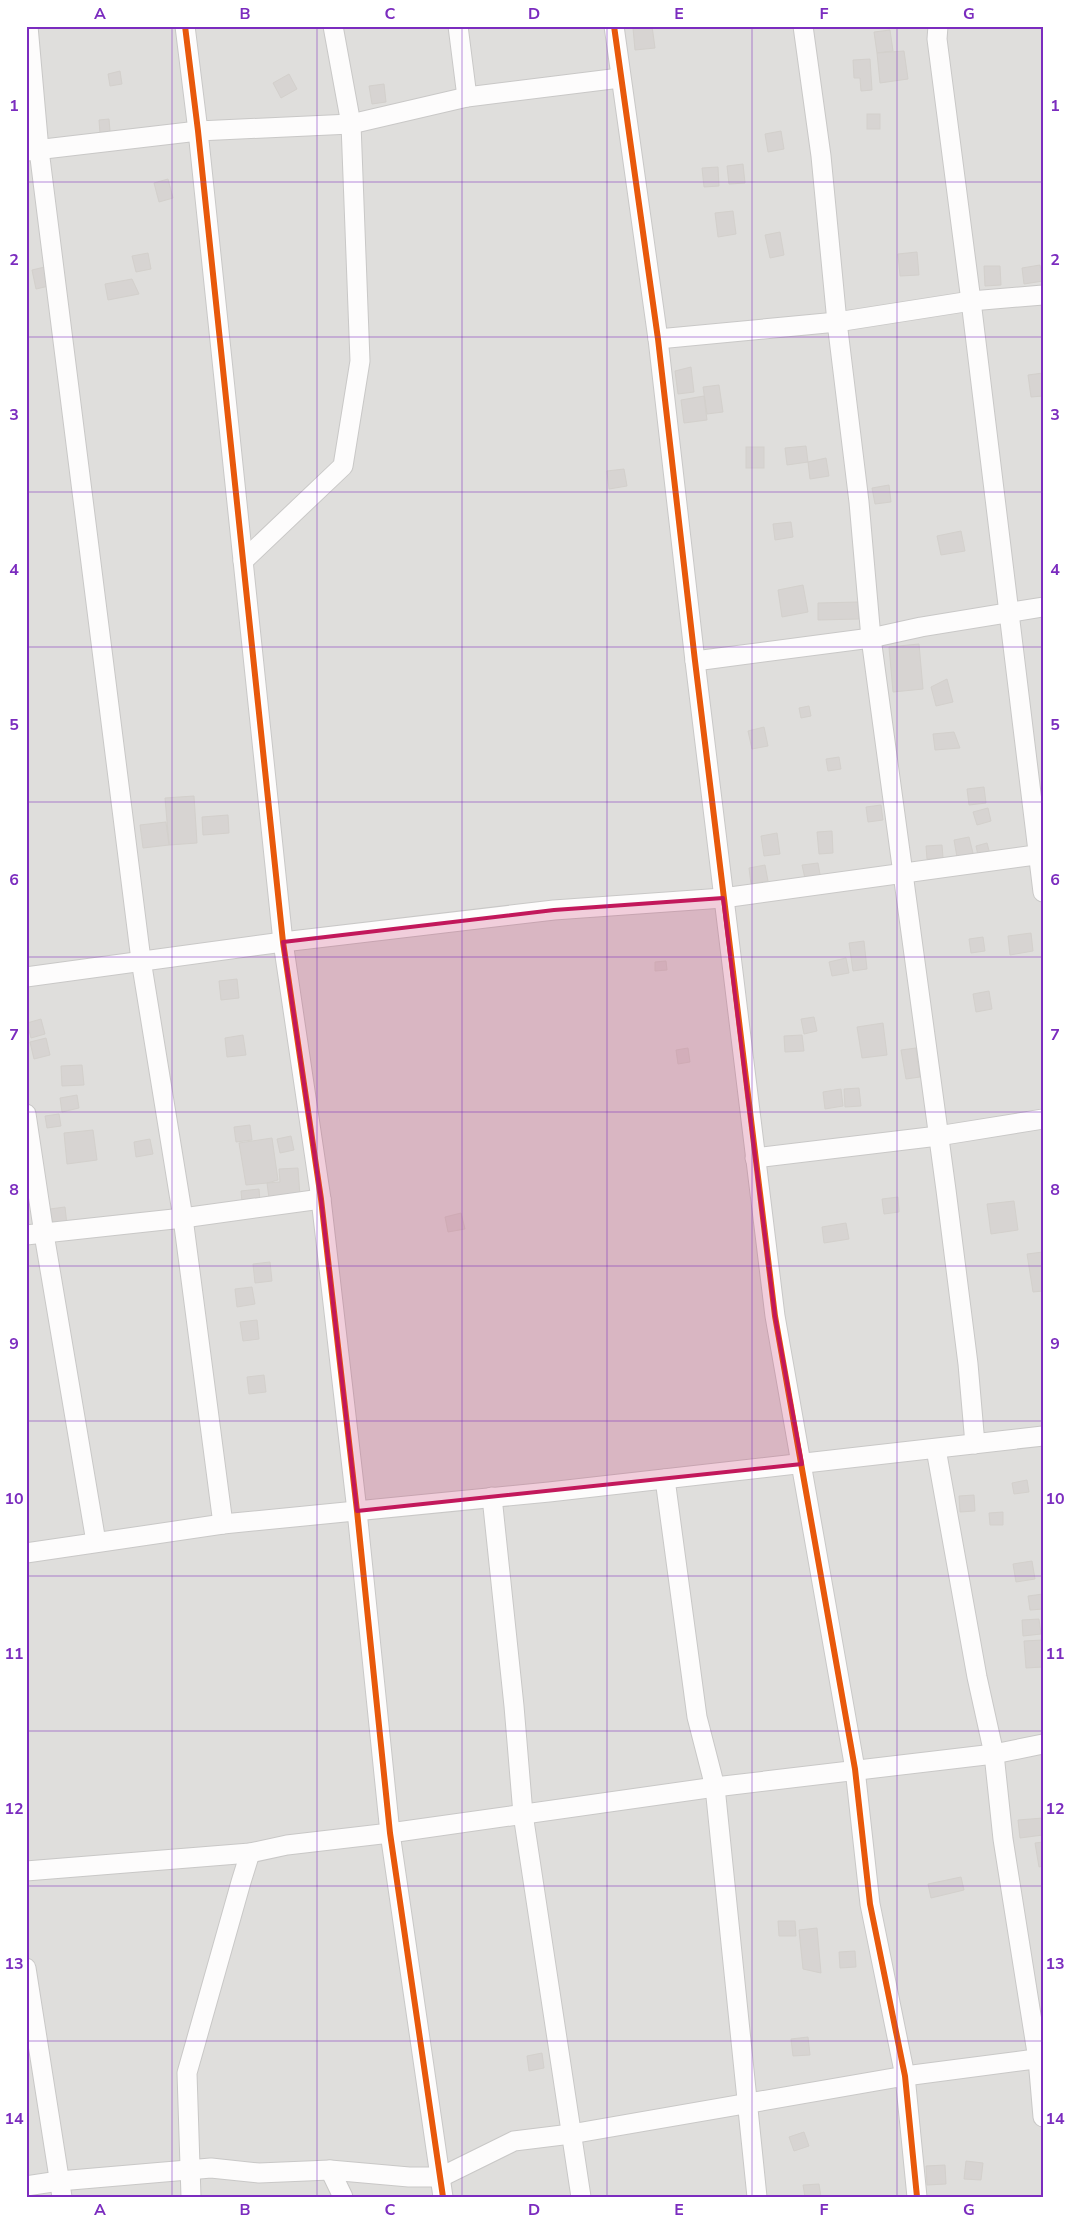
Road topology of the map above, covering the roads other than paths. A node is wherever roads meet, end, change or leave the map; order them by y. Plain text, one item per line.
1 (28, 26) edge
2 (185, 26) edge
3 (333, 26) edge
4 (458, 26) edge
5 (614, 26) edge
6 (803, 26) edge
7 (938, 26) edge
8 (620, 78) junction
9 (467, 97) junction
10 (351, 124) junction
11 (198, 131) junction
12 (33, 150) edge
13 (1043, 295) edge
14 (971, 301) junction
15 (837, 322) junction
16 (658, 339) junction
17 (243, 560) junction
18 (1043, 607) edge
19 (1009, 614) junction
20 (871, 638) junction
21 (694, 661) junction
22 (1040, 854) edge
23 (902, 874) junction
24 (1043, 892) edge
25 (723, 898) junction
26 (283, 942) junction
27 (141, 960) junction
28 (26, 977) edge
29 (26, 1114) edge
30 (1043, 1119) edge
31 (938, 1136) junction
32 (755, 1158) junction
33 (321, 1199) junction
34 (183, 1218) junction
35 (35, 1235) edge
36 (1043, 1436) edge
37 (976, 1444) junction
38 (936, 1449) junction
39 (802, 1464) junction
40 (665, 1479) junction
41 (492, 1497) junction
42 (357, 1511) junction
43 (223, 1524) junction
44 (96, 1542) junction
45 (26, 1553) edge
46 (1043, 1744) edge
47 (994, 1754) junction
48 (854, 1770) junction
49 (715, 1787) junction
50 (523, 1814) junction
51 (390, 1833) junction
52 (250, 1853) junction
53 (26, 1871) edge
54 (26, 1968) edge
55 (1040, 2058) edge
56 (905, 2076) junction
57 (1042, 2081) edge
58 (748, 2103) junction
59 (1043, 2117) edge
60 (571, 2134) junction
61 (191, 2168) junction
62 (330, 2170) junction
63 (441, 2177) junction
64 (26, 2186) edge
65 (60, 2189) edge
66 (191, 2197) edge
67 (343, 2197) edge
68 (443, 2197) edge
69 (580, 2197) edge
70 (757, 2197) edge
71 (917, 2197) edge

1 - 12 street
2 - 11 street
3 - 10 street
4 - 9 street
5 - 8 street
6 - 15 street
7 - 14 street
8 - 9 street
8 - 16 street
9 - 10 street
10 - 11 street
10 - 17 street
11 - 12 street
11 - 17 street
12 - 27 street
13 - 14 street
14 - 15 street
14 - 19 street
15 - 16 street
15 - 20 street
16 - 21 street
17 - 26 street
18 - 19 street
19 - 20 street
19 - 22 street
20 - 21 street
20 - 23 street
21 - 25 street
22 - 23 street
22 - 24 street
23 - 25 street
23 - 31 street
25 - 26 street
25 - 32 street
26 - 27 street
26 - 33 street
27 - 28 street
27 - 34 street
29 - 35 street
30 - 31 street
31 - 32 street
31 - 37 street
32 - 39 street
33 - 34 street
33 - 42 street
34 - 35 street
34 - 43 street
35 - 44 street
36 - 37 street
37 - 38 street
38 - 39 street
38 - 47 street
39 - 40 street
39 - 48 street
40 - 41 street
40 - 49 street
41 - 42 street
41 - 50 street
42 - 43 street
42 - 51 street
43 - 44 street
44 - 45 street
46 - 47 street
47 - 48 street
47 - 55 street
48 - 49 street
48 - 56 street
49 - 50 street
49 - 58 street
50 - 51 street
50 - 60 street
51 - 52 street
51 - 63 street
52 - 53 street
52 - 61 street
54 - 65 street
55 - 56 street
55 - 57 street
56 - 58 street
56 - 71 street
57 - 59 street
58 - 60 street
58 - 70 street
60 - 63 street
60 - 69 street
61 - 62 street
61 - 65 street
61 - 66 street
62 - 63 street
62 - 67 street
63 - 68 street
64 - 65 street

